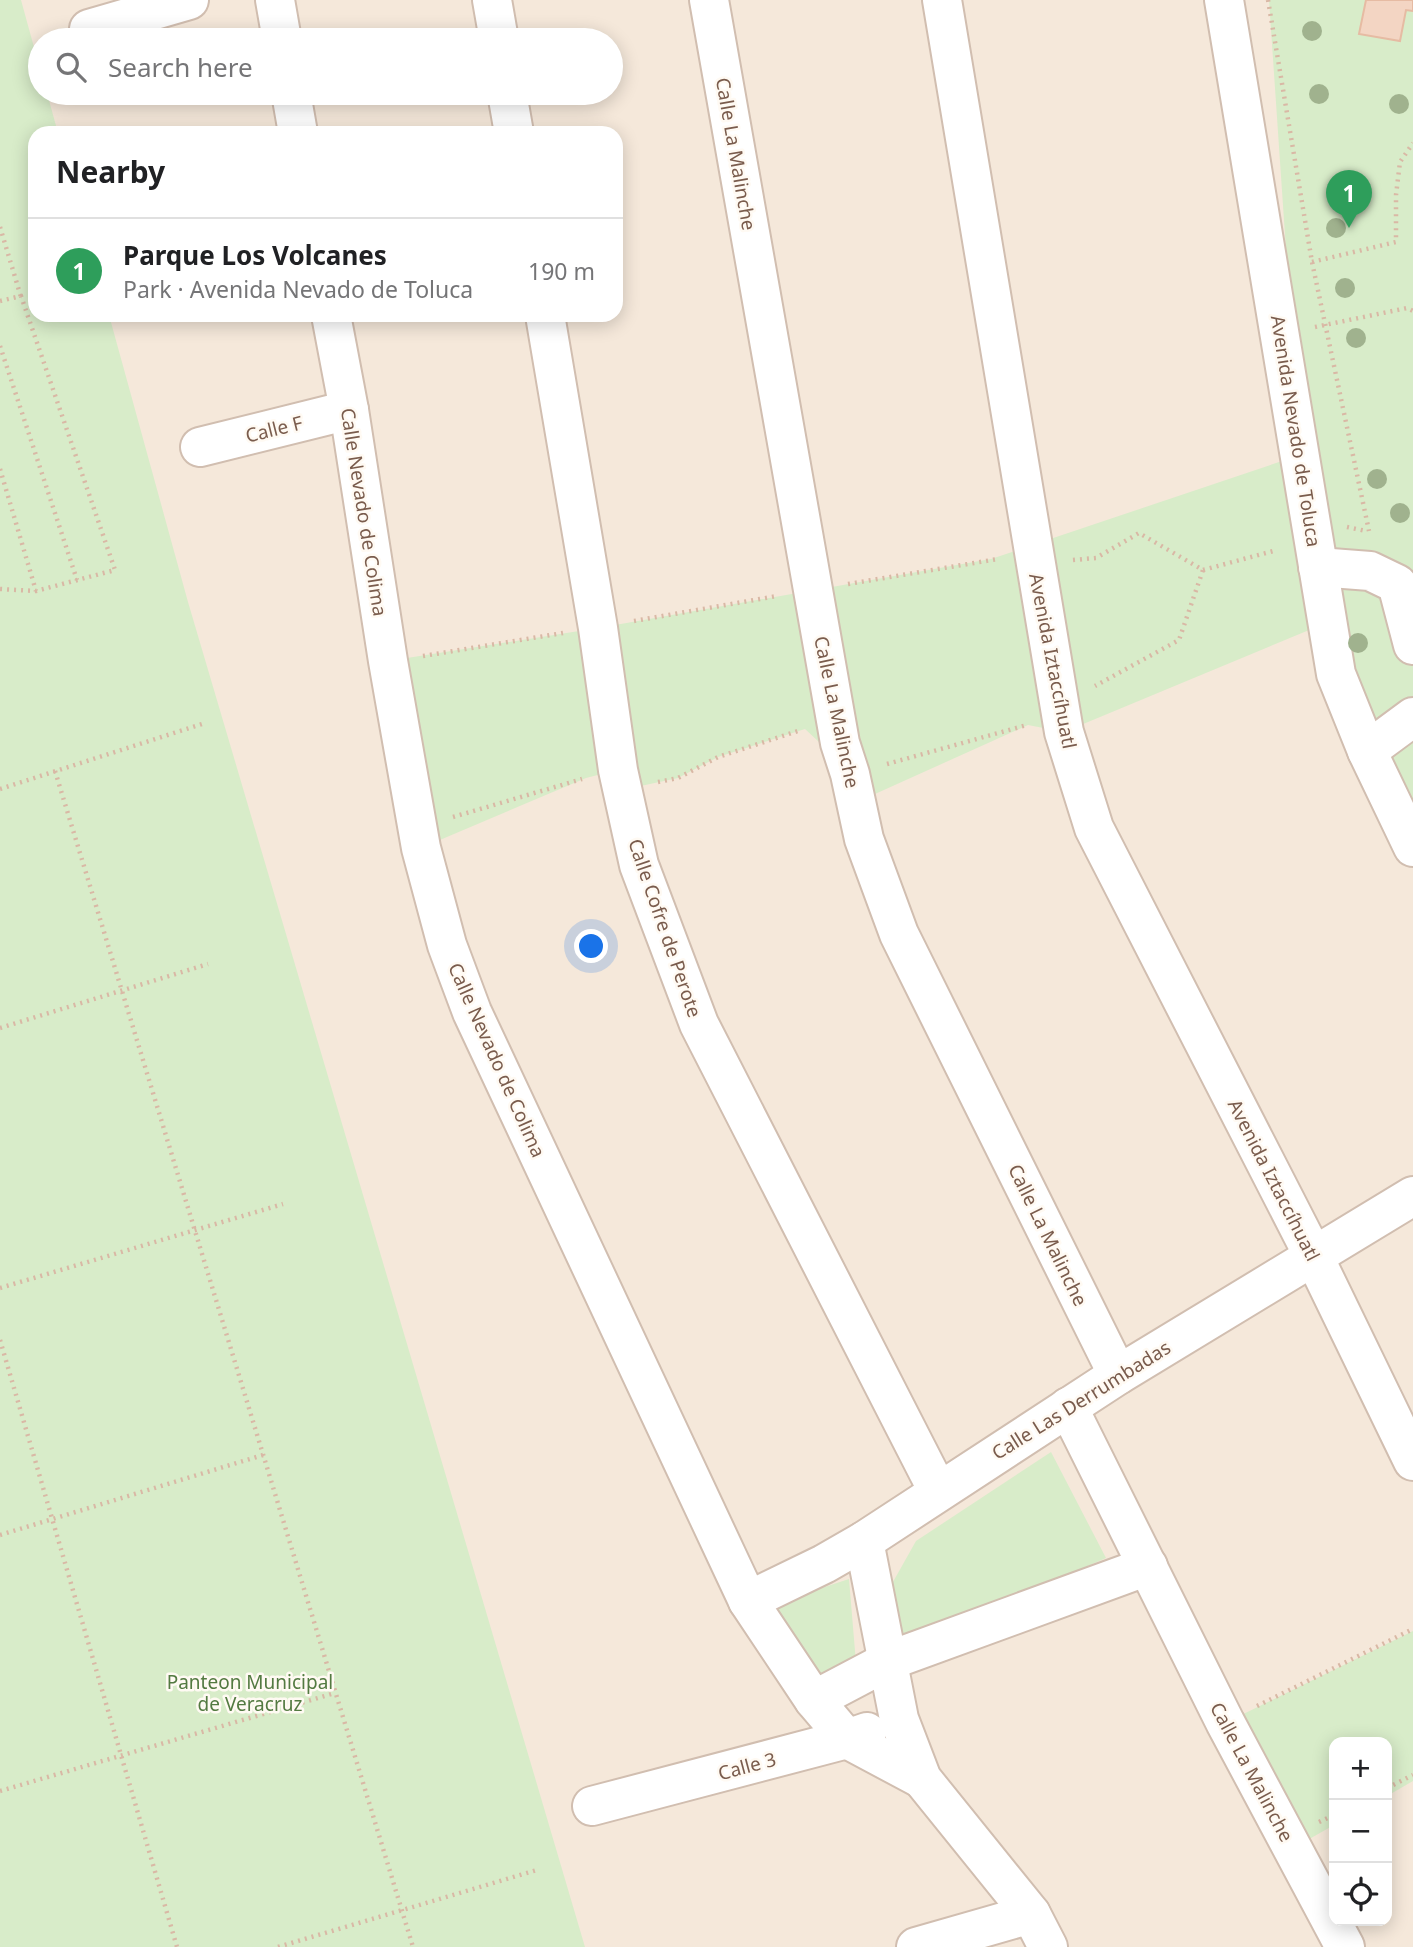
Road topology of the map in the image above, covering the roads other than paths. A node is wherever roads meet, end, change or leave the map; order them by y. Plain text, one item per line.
1 (189, 0) edge
2 (275, 0) edge
3 (492, 0) edge
4 (709, 0) edge
5 (942, 0) edge
6 (1224, 0) edge
7 (92, 28) edge
8 (280, 28) edge
9 (497, 28) edge
10 (294, 105) edge
11 (509, 105) edge
12 (298, 126) edge
13 (513, 126) edge
14 (332, 322) edge
15 (546, 322) edge
16 (349, 410) junction
17 (200, 447) dead end
18 (1316, 553) junction
19 (1413, 645) edge
20 (1413, 718) edge
21 (1367, 751) junction
22 (1413, 847) edge
23 (1413, 1196) edge
24 (1314, 1257) junction
25 (1118, 1375) junction
26 (1068, 1407) junction
27 (1413, 1461) edge
28 (938, 1491) junction
29 (864, 1541) junction
30 (1148, 1566) junction
31 (748, 1601) junction
32 (888, 1661) junction
33 (814, 1700) junction
34 (899, 1719) junction
35 (848, 1740) junction
36 (922, 1779) junction
37 (592, 1806) dead end
38 (1039, 1930) edge
39 (916, 1947) edge
40 (1345, 1947) edge

1 - 7 street
2 - 8 street
3 - 9 street
4 - 25 street, Calle La Malinche
5 - 24 street, Avenida Iztaccíhuatl
6 - 18 street, Avenida Nevado de Toluca
10 - 12 street
11 - 13 street
14 - 16 street, Calle Nevado de Colima
15 - 28 street, Calle Cofre de Perote
16 - 17 street, Calle F
16 - 31 street, Calle Nevado de Colima
18 - 19 street
18 - 21 street, Avenida Nevado de Toluca
20 - 21 street
21 - 22 street, Avenida Nevado de Toluca
23 - 24 street, Calle Las Derrumbadas
24 - 25 street, Calle Las Derrumbadas
24 - 27 street, Avenida Iztaccíhuatl
25 - 26 street, Calle Las Derrumbadas
26 - 28 street, Calle Las Derrumbadas
26 - 30 street, Calle La Malinche
28 - 29 street, Calle Las Derrumbadas
29 - 31 street, Calle Las Derrumbadas
29 - 32 street
30 - 32 street
30 - 40 street, Calle La Malinche
31 - 33 street, Calle Nevado de Colima
32 - 33 street
32 - 34 street
33 - 35 street, Calle Nevado de Colima
34 - 35 street, Calle 3
34 - 36 street
35 - 36 street
35 - 37 street, Calle 3
36 - 38 street
38 - 39 street

